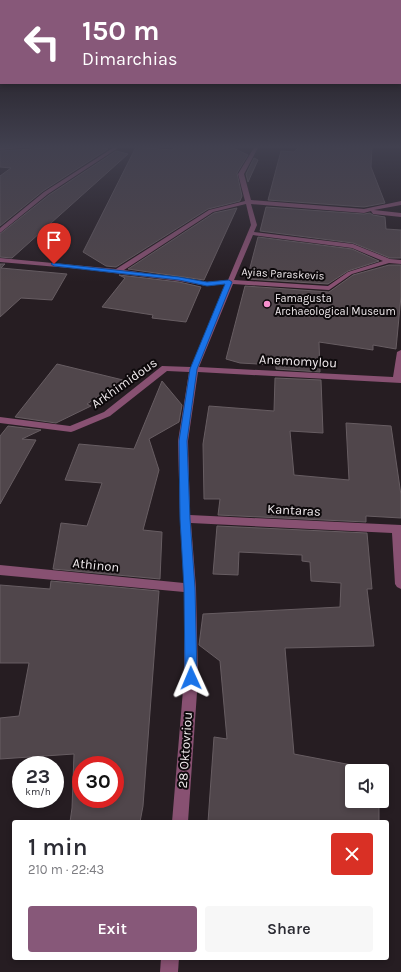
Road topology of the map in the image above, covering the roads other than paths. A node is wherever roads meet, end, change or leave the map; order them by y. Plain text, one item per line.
1 (49, 191) edge
2 (246, 191) edge
3 (249, 202) junction
4 (401, 202) edge
5 (364, 211) junction
6 (401, 215) edge
7 (0, 230) edge
8 (251, 233) junction
9 (0, 260) edge
10 (389, 261) junction
11 (401, 262) edge
12 (118, 271) junction
13 (229, 282) junction
14 (401, 352) edge
15 (194, 369) junction
16 (399, 380) edge
17 (0, 420) edge
18 (185, 519) junction
19 (399, 529) edge
20 (0, 570) edge
21 (401, 584) edge
22 (190, 588) junction
23 (180, 820) edge
24 (170, 960) edge
25 (169, 972) edge

1 - 7 street
2 - 3 street, 28 Oktovriou
3 - 5 street
3 - 8 street, 28 Oktovriou
3 - 12 street
4 - 5 street
5 - 6 street
8 - 10 street
8 - 13 street, 28 Oktovriou
9 - 12 street, Ayias Paraskevis
10 - 11 street, Ayias Paraskevis
10 - 13 street, Ayias Paraskevis
12 - 13 street, Ayias Paraskevis
13 - 15 street, 28 Oktovriou
14 - 16 street
15 - 16 street, Anemomylou
15 - 17 street, Arkhimidous
15 - 18 street, 28 Oktovriou
18 - 19 street, Kantaras
18 - 22 street, 28 Oktovriou
19 - 21 street
20 - 22 street, Athinon
22 - 23 street, 28 Oktovriou
24 - 25 street

